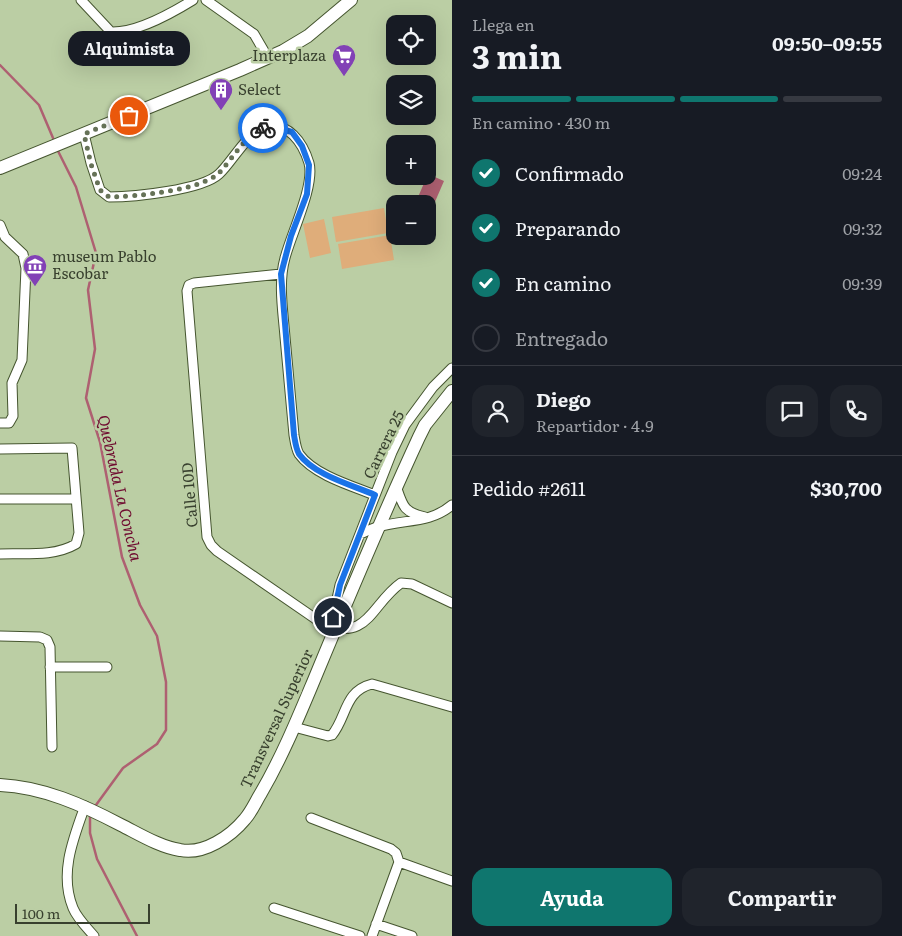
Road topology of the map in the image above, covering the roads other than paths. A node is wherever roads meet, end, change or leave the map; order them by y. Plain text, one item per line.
1 (80, 0) edge
2 (193, 0) edge
3 (206, 0) edge
4 (351, 0) edge
5 (268, 58) junction
6 (84, 134) junction
7 (0, 168) edge
8 (0, 225) edge
9 (281, 274) junction
10 (452, 368) edge
11 (452, 391) edge
12 (4, 423) edge
13 (0, 449) edge
14 (396, 486) junction
15 (375, 495) junction
16 (0, 498) edge
17 (76, 498) junction
18 (452, 505) edge
19 (430, 518) junction
20 (378, 527) junction
21 (360, 534) junction
22 (0, 554) edge
23 (452, 603) edge
24 (323, 624) junction
25 (336, 629) junction
26 (0, 636) edge
27 (107, 667) dead end
28 (50, 668) junction
29 (452, 707) edge
30 (294, 727) junction
31 (52, 747) dead end
32 (0, 785) edge
33 (91, 809) junction
34 (311, 818) dead end
35 (398, 862) junction
36 (452, 881) edge
37 (274, 908) dead end
38 (376, 924) junction
39 (94, 936) edge
40 (360, 936) edge
41 (372, 936) edge
42 (412, 936) edge

1 - 2 street
3 - 5 street
4 - 5 main road
5 - 6 main road
6 - 7 main road
6 - 9 street
8 - 12 street
9 - 15 street
9 - 24 street, Calle 10D
10 - 15 street, Carrera 25
11 - 14 main road, Transversal Superior
13 - 17 street
14 - 19 street
14 - 20 main road, Transversal Superior
15 - 21 street, Carrera 25
16 - 17 street
17 - 22 street
18 - 19 street
19 - 20 street
20 - 21 street
20 - 25 main road, Transversal Superior
21 - 24 street, Carrera 25
23 - 25 street
24 - 25 street, Calle 10D
25 - 30 main road, Transversal Superior
26 - 28 street
27 - 28 street
28 - 31 street
29 - 30 street
30 - 33 main road, Transversal Superior
32 - 33 main road, Transversal Superior
33 - 39 street
34 - 35 street
35 - 36 street
35 - 38 street
37 - 40 street
38 - 41 street
38 - 42 street

